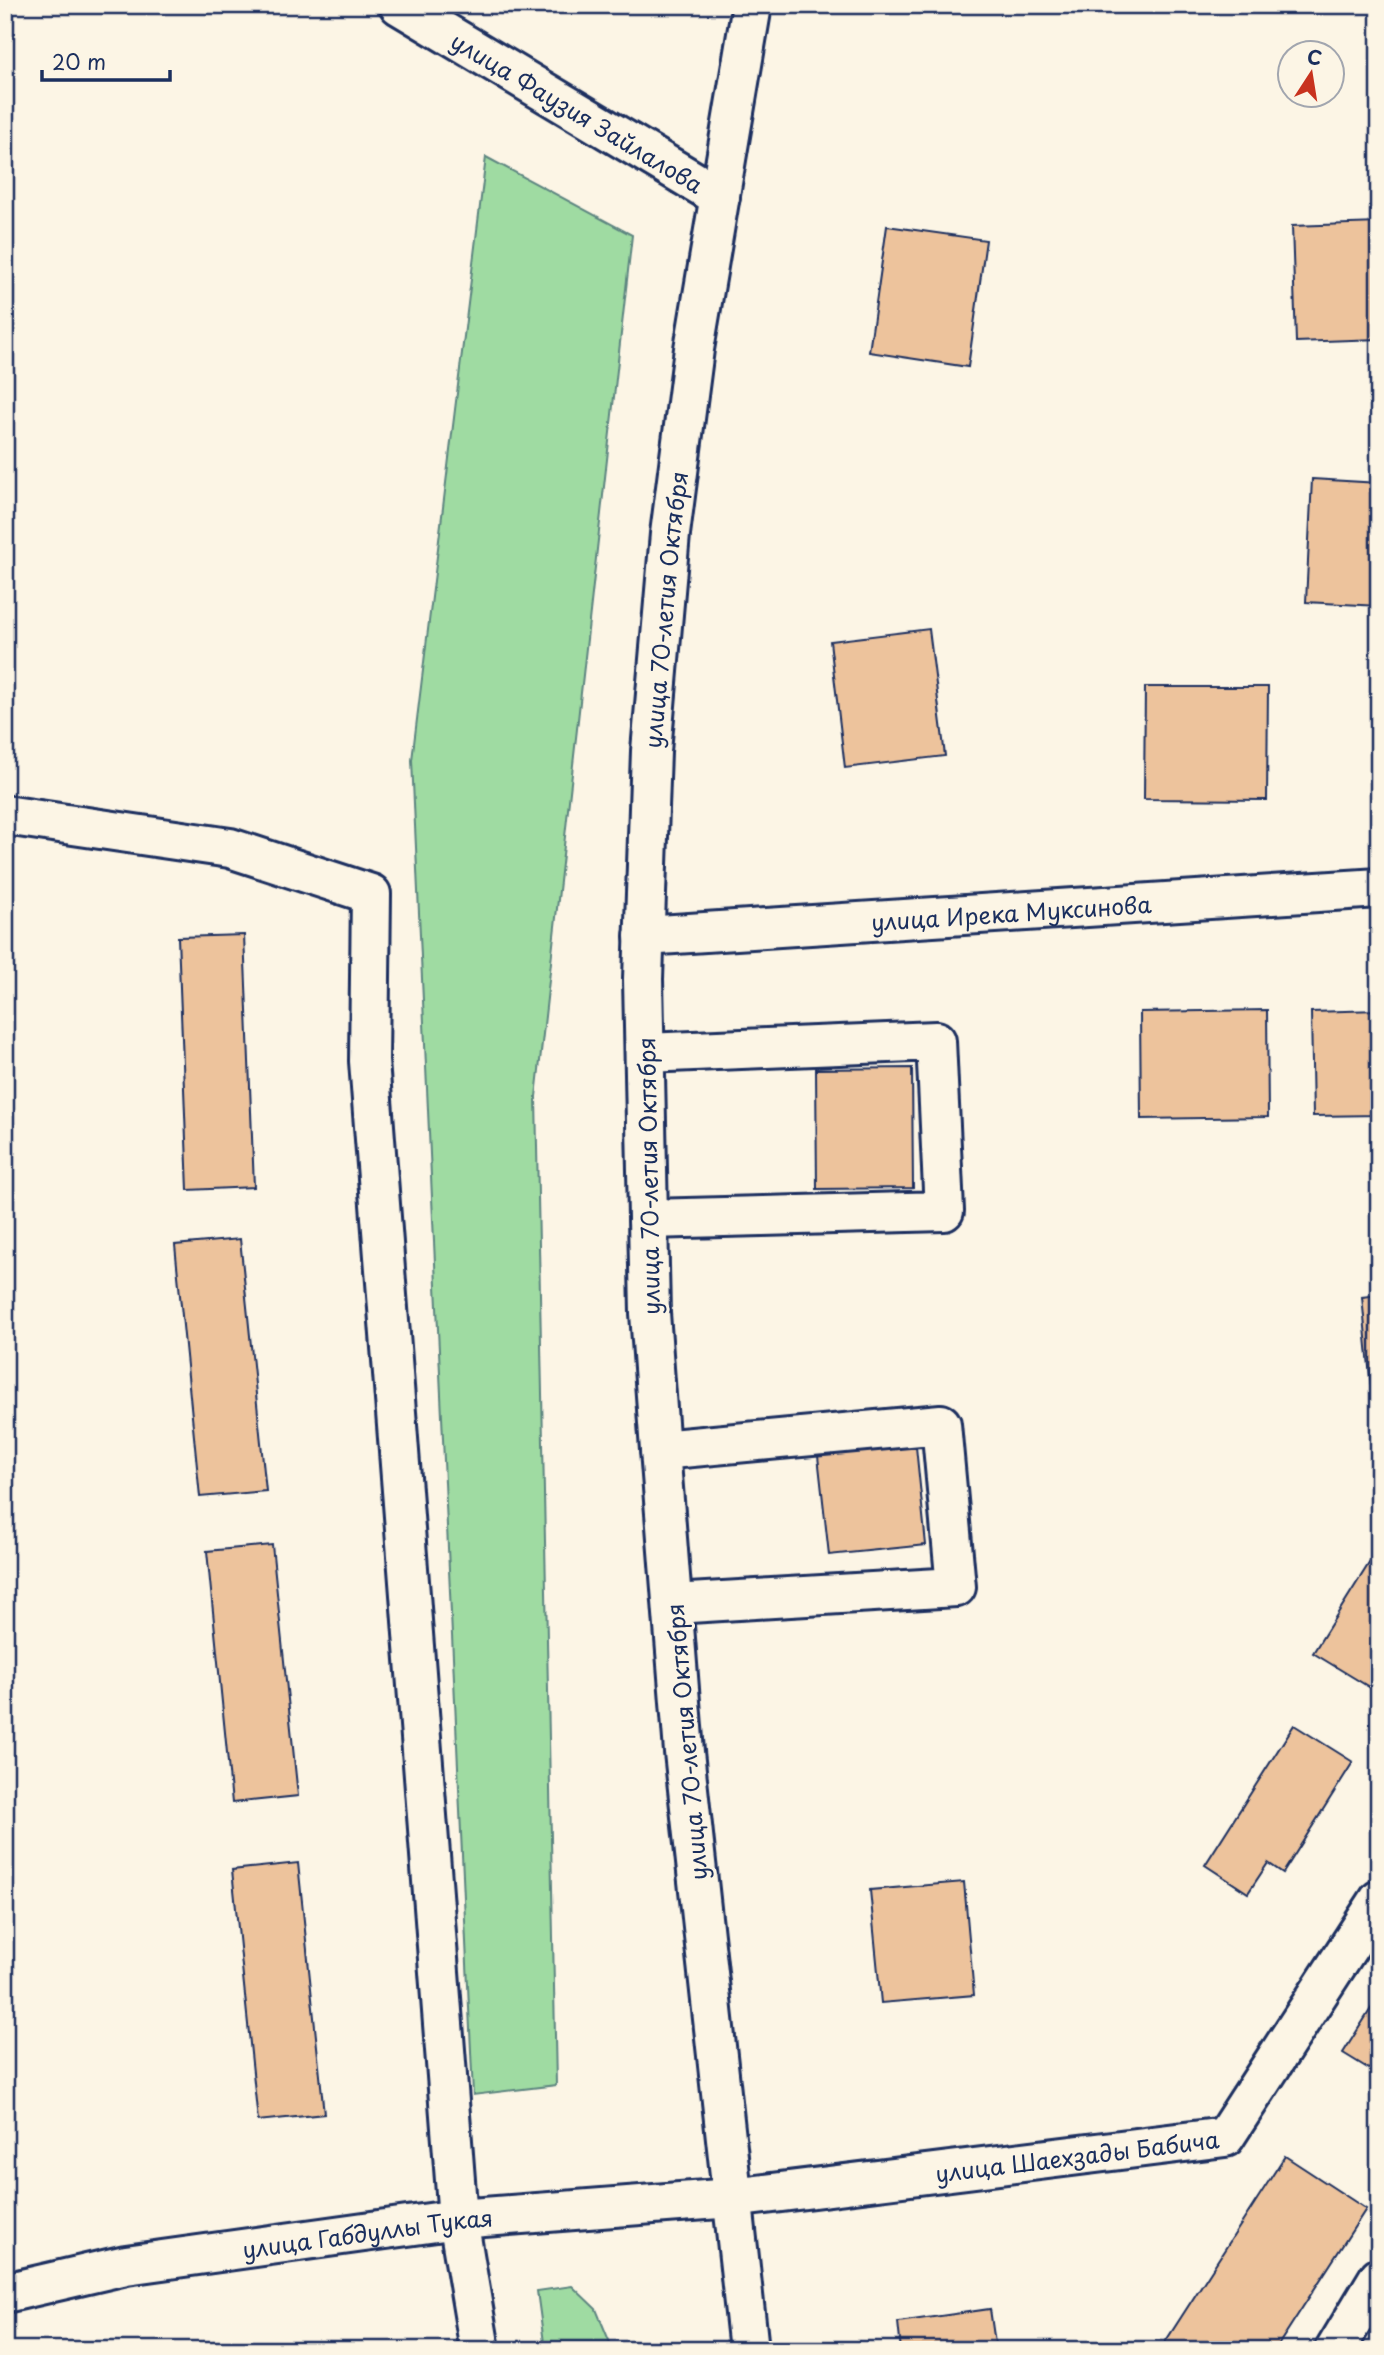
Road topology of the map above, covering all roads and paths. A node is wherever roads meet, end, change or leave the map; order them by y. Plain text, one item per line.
1 (399, 5) edge
2 (752, 5) edge
3 (720, 197) junction
4 (5, 815) edge
5 (1379, 888) edge
6 (643, 936) junction
7 (645, 1054) junction
8 (648, 1219) junction
9 (660, 1450) junction
10 (673, 1604) junction
11 (1379, 1900) edge
12 (732, 2197) junction
13 (458, 2219) junction
14 (1379, 2277) edge
15 (5, 2293) edge
16 (480, 2350) edge
17 (749, 2350) edge
18 (1335, 2350) edge

1 - 3 street, улица Фаузия Зайлалова
2 - 3 street, улица 70-летия Октября
3 - 6 street, улица 70-летия Октября
4 - 13 street
5 - 6 street, улица Ирека Муксинова
6 - 7 street, улица 70-летия Октября
7 - 8 street, улица 70-летия Октября
7 - 8 street
8 - 9 street, улица 70-летия Октября
9 - 10 street, улица 70-летия Октября
9 - 10 street
10 - 12 street, улица 70-летия Октября
11 - 12 street, улица Шаехзады Бабича
12 - 13 street, улица Габдуллы Тукая
12 - 17 street, улица 70-летия Октября
13 - 15 street, улица Габдуллы Тукая
13 - 16 street
14 - 18 street

